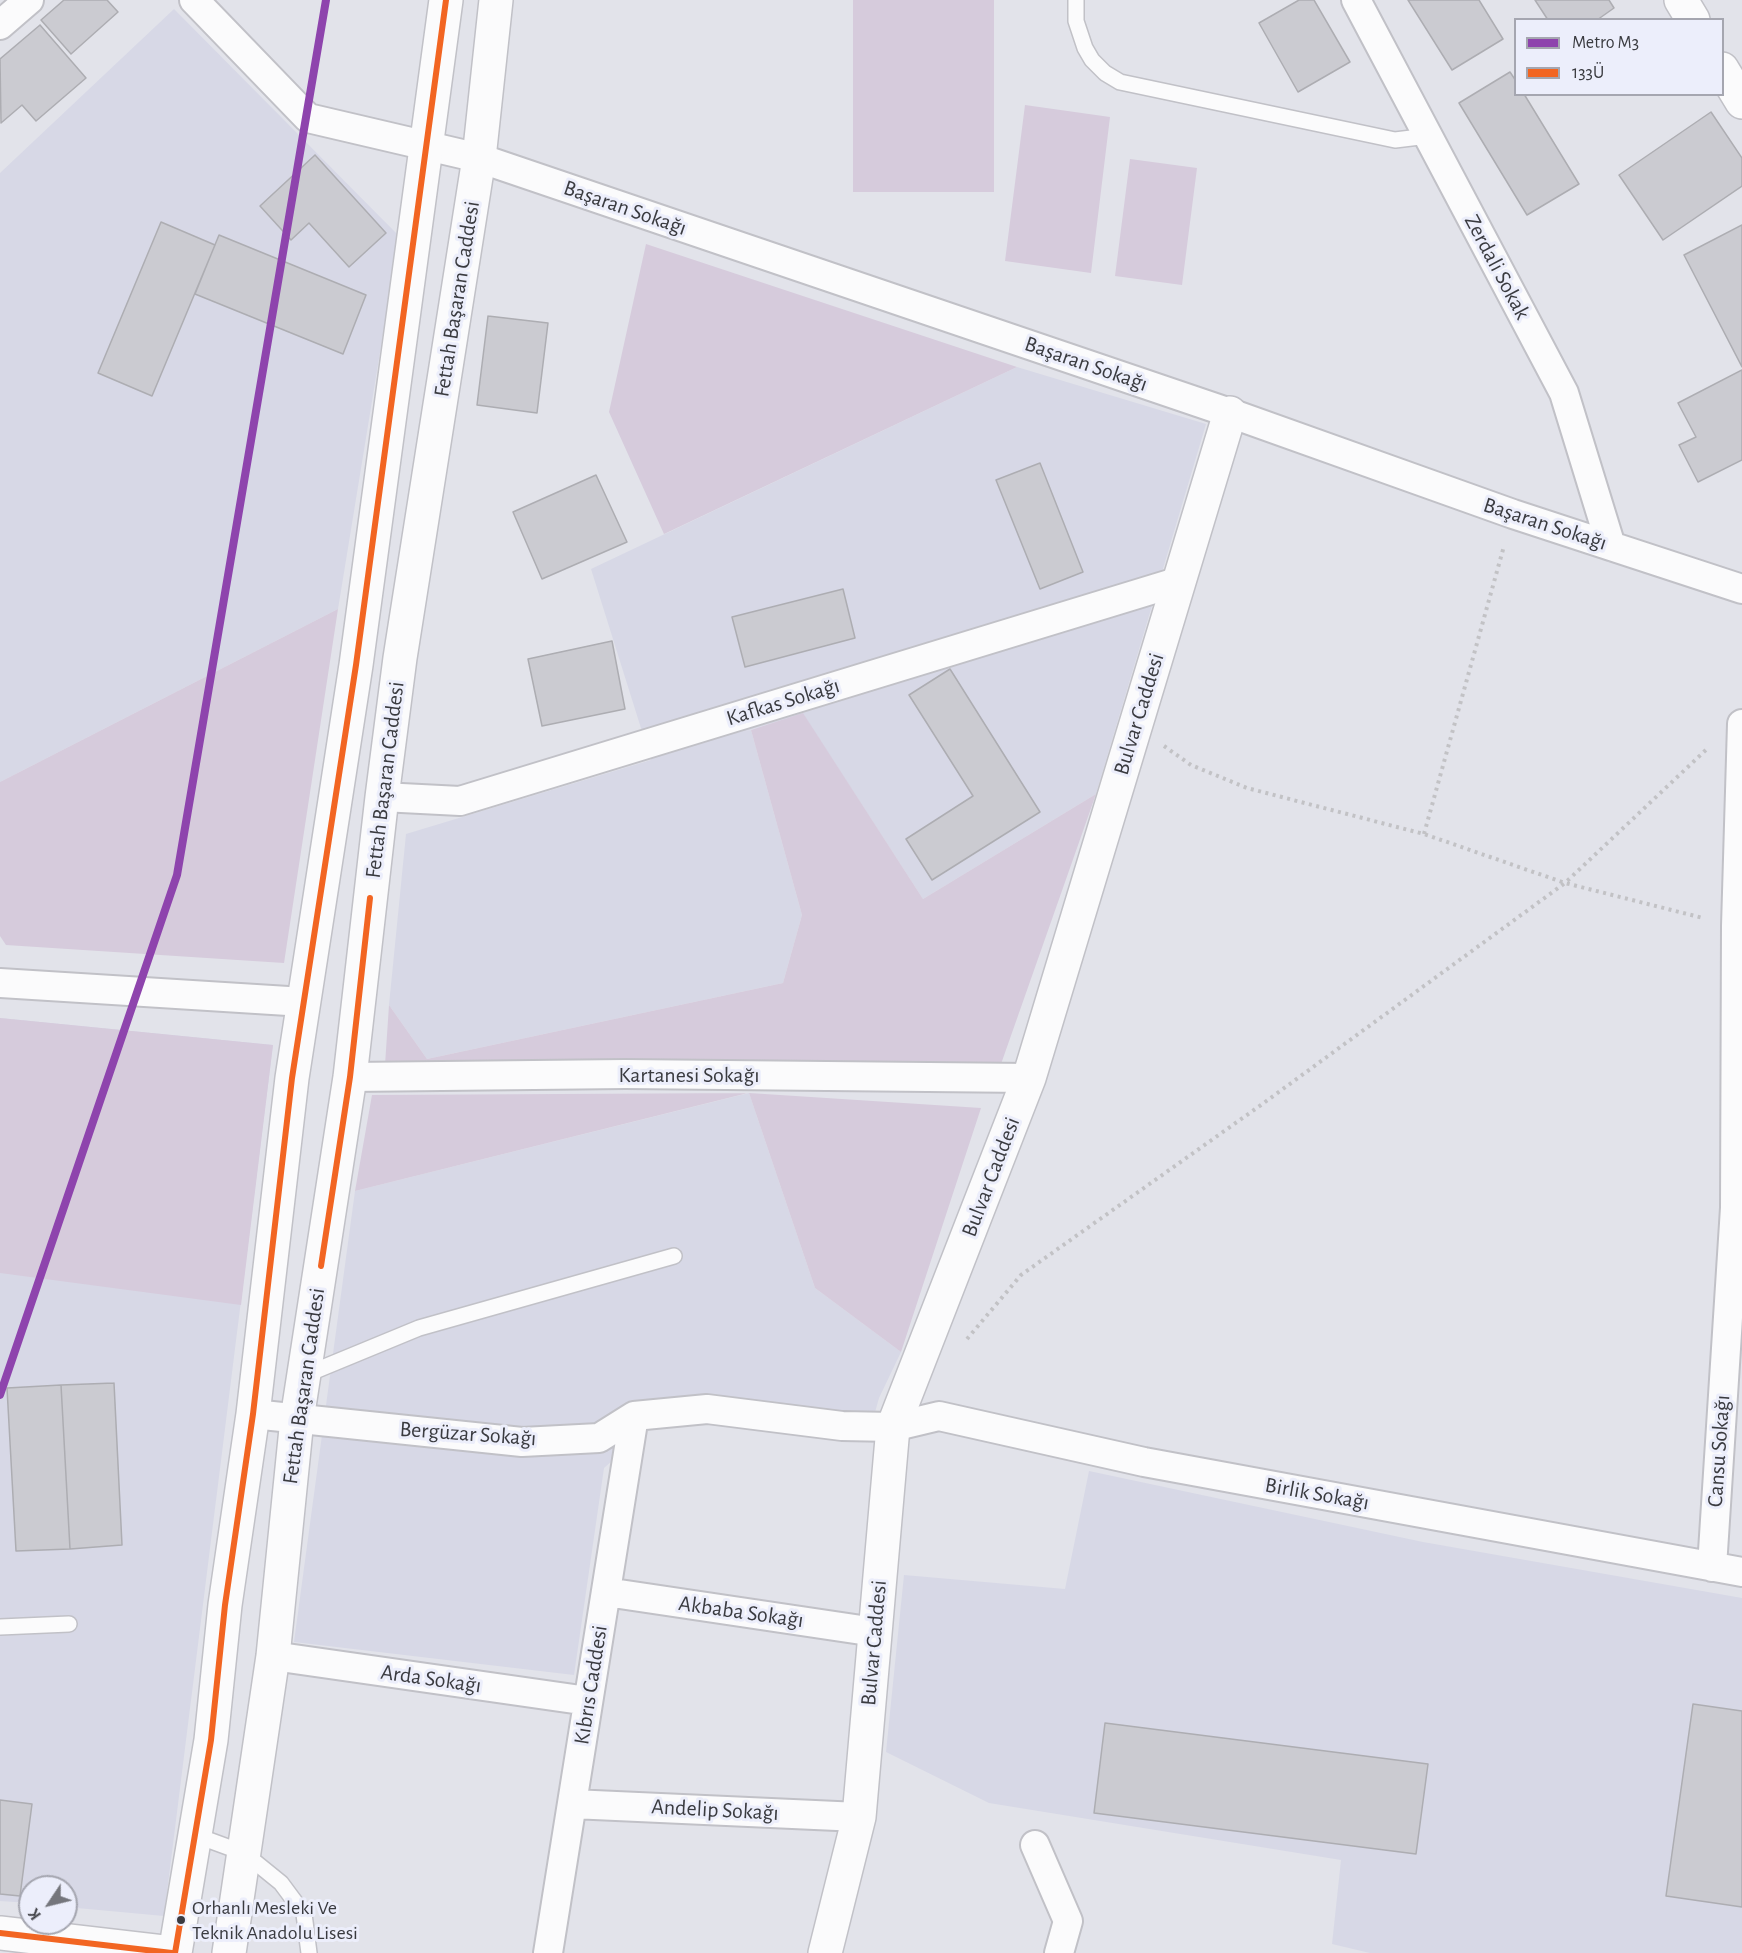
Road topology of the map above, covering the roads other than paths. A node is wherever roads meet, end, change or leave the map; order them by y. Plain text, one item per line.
1 (29, 0) edge
2 (194, 0) edge
3 (446, 0) edge
4 (496, 0) edge
5 (1076, 0) edge
6 (1356, 0) edge
7 (1681, 0) edge
8 (1692, 18) edge
9 (0, 26) edge
10 (1724, 72) edge
11 (1742, 102) edge
12 (1428, 136) junction
13 (427, 146) junction
14 (479, 158) junction
15 (1230, 413) junction
16 (1611, 546) junction
17 (1180, 581) junction
18 (1742, 589) edge
19 (1742, 724) edge
20 (382, 797) junction
21 (0, 983) edge
22 (304, 1002) junction
23 (350, 1077) junction
24 (1029, 1078) junction
25 (675, 1256) dead end
26 (305, 1375) junction
27 (253, 1414) junction
28 (634, 1416) junction
29 (297, 1419) junction
30 (893, 1427) junction
31 (1712, 1567) junction
32 (1742, 1572) edge
33 (606, 1592) junction
34 (69, 1624) dead end
35 (0, 1627) edge
36 (875, 1632) junction
37 (273, 1656) junction
38 (588, 1701) junction
39 (572, 1804) junction
40 (859, 1817) junction
41 (195, 1835) junction
42 (1035, 1845) dead end
43 (244, 1853) junction
44 (0, 1933) edge
45 (174, 1953) edge
46 (230, 1953) edge
47 (309, 1953) edge
48 (548, 1953) edge
49 (825, 1953) edge
50 (1059, 1953) edge

1 - 9 street
2 - 13 street, Başaran Sokağı
3 - 13 main road, Fettah Başaran Caddesi
4 - 14 main road, Fettah Başaran Caddesi
5 - 12 lane
6 - 12 street, Zerdali Sokak
7 - 8 main road
10 - 11 main road
12 - 16 street, Zerdali Sokak
13 - 14 street, Başaran Sokağı
13 - 22 main road, Fettah Başaran Caddesi
14 - 15 street, Başaran Sokağı
14 - 20 main road, Fettah Başaran Caddesi
15 - 16 street, Başaran Sokağı
15 - 17 main road, Bulvar Caddesi
16 - 18 street, Başaran Sokağı
17 - 20 street, Kafkas Sokağı
17 - 24 main road, Bulvar Caddesi
19 - 31 street, Cansu Sokağı
20 - 23 main road, Fettah Başaran Caddesi
21 - 22 street
22 - 27 main road, Fettah Başaran Caddesi
23 - 24 street, Kartanesi Sokağı
23 - 26 main road, Fettah Başaran Caddesi
24 - 30 main road, Bulvar Caddesi
25 - 26 lane
26 - 29 main road, Fettah Başaran Caddesi
27 - 29 street, Bergüzar Sokağı
27 - 41 main road, Fettah Başaran Caddesi
28 - 29 street, Bergüzar Sokağı
28 - 30 street, Bergüzar Sokağı
28 - 33 street, Kıbrıs Caddesi
29 - 37 main road, Fettah Başaran Caddesi
30 - 31 street, Birlik Sokağı
30 - 36 main road, Bulvar Caddesi
31 - 32 street, Birlik Sokağı
33 - 36 street, Akbaba Sokağı
33 - 38 street, Kıbrıs Caddesi
34 - 35 lane
36 - 40 main road, Bulvar Caddesi
37 - 38 street, Arda Sokağı
37 - 43 main road, Fettah Başaran Caddesi
38 - 39 street, Kıbrıs Caddesi
39 - 40 street, Andelip Sokağı
39 - 48 street, Kıbrıs Caddesi
40 - 49 main road, Bulvar Caddesi
41 - 43 lane
41 - 45 main road, Fettah Başaran Caddesi
42 - 50 street
43 - 46 main road, Fettah Başaran Caddesi
43 - 47 lane
44 - 45 main road

